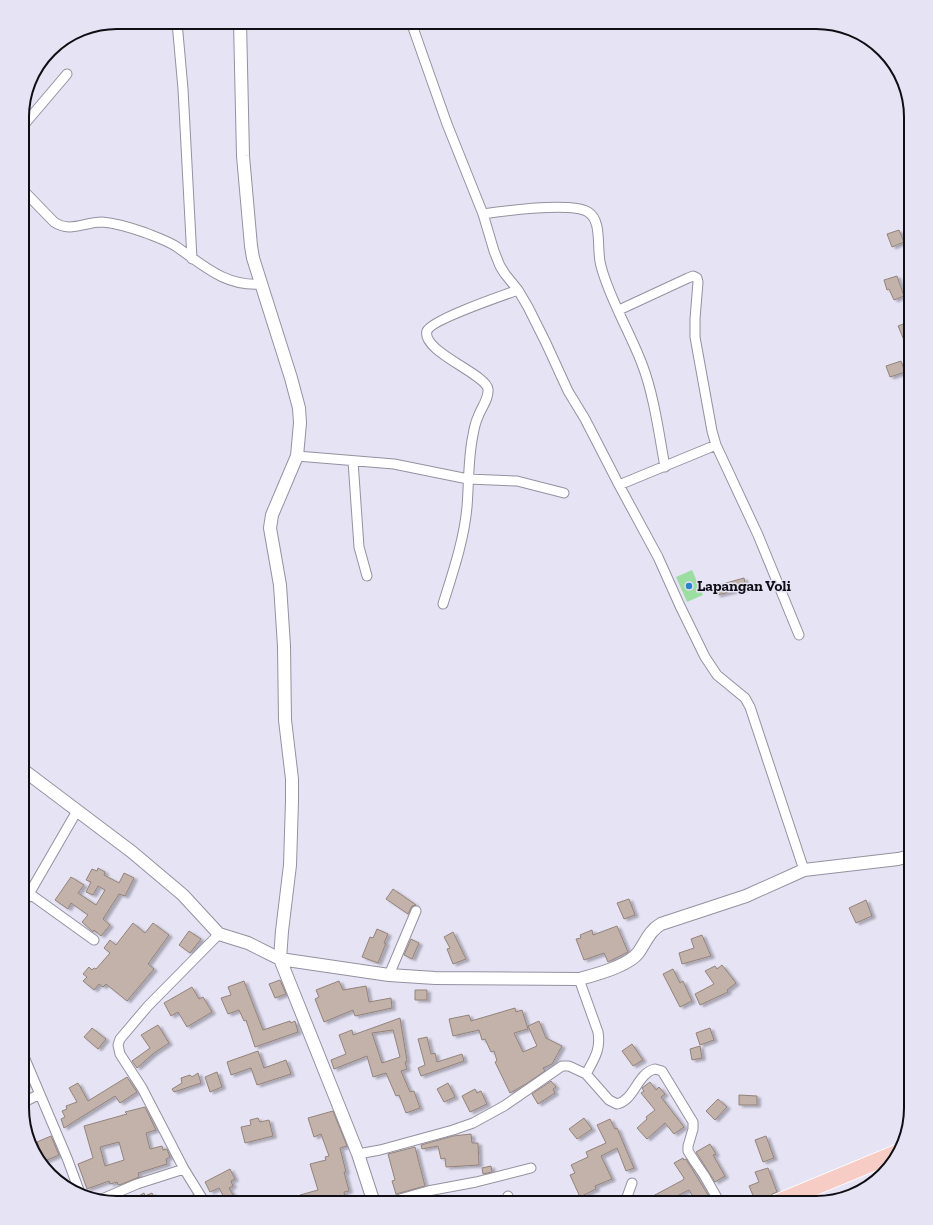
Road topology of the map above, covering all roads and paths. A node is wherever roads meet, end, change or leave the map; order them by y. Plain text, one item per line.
1 (178, 29) edge
2 (240, 29) edge
3 (413, 29) edge
4 (67, 74) dead end
5 (29, 119) edge
6 (29, 196) edge
7 (483, 214) junction
8 (192, 259) junction
9 (262, 284) junction
10 (518, 290) junction
11 (619, 310) junction
12 (716, 445) junction
13 (297, 456) junction
14 (353, 461) junction
15 (665, 467) junction
16 (468, 479) junction
17 (619, 485) junction
18 (564, 493) dead end
19 (367, 576) dead end
20 (443, 604) dead end
21 (799, 635) dead end
22 (29, 774) edge
23 (77, 811) junction
24 (904, 858) edge
25 (804, 870) junction
26 (30, 894) joint
27 (416, 911) dead end
28 (219, 934) junction
29 (94, 940) dead end
30 (280, 959) junction
31 (389, 975) junction
32 (580, 979) junction
33 (29, 1068) edge
34 (586, 1074) junction
35 (40, 1094) junction
36 (29, 1100) edge
37 (358, 1154) junction
38 (890, 1156) edge
39 (532, 1168) dead end
40 (184, 1169) junction
41 (632, 1183) dead end
42 (77, 1186) edge
43 (110, 1195) edge
44 (201, 1196) edge
45 (372, 1196) edge
46 (410, 1196) edge
47 (628, 1196) edge
48 (716, 1196) edge
49 (793, 1196) edge

1 - 8 street
2 - 9 street
3 - 7 street
4 - 5 street
6 - 8 street
7 - 10 street
7 - 11 street
8 - 9 street
9 - 13 street
10 - 16 street
10 - 17 street
11 - 12 street
11 - 15 street
12 - 15 street
12 - 21 street
13 - 14 street
13 - 30 street
14 - 16 street
14 - 19 street
15 - 17 street
16 - 18 street
16 - 20 street
17 - 25 street
22 - 23 street
23 - 26 street
23 - 28 street
24 - 25 street
25 - 32 street
26 - 29 street
27 - 31 street
28 - 30 street
28 - 40 street
30 - 31 street
30 - 37 street
31 - 32 street
32 - 34 street
33 - 35 street
34 - 37 street
34 - 48 street
35 - 36 street
35 - 42 street
37 - 45 street
38 - 49 highway
39 - 46 street
40 - 43 street
40 - 44 street
41 - 47 street

